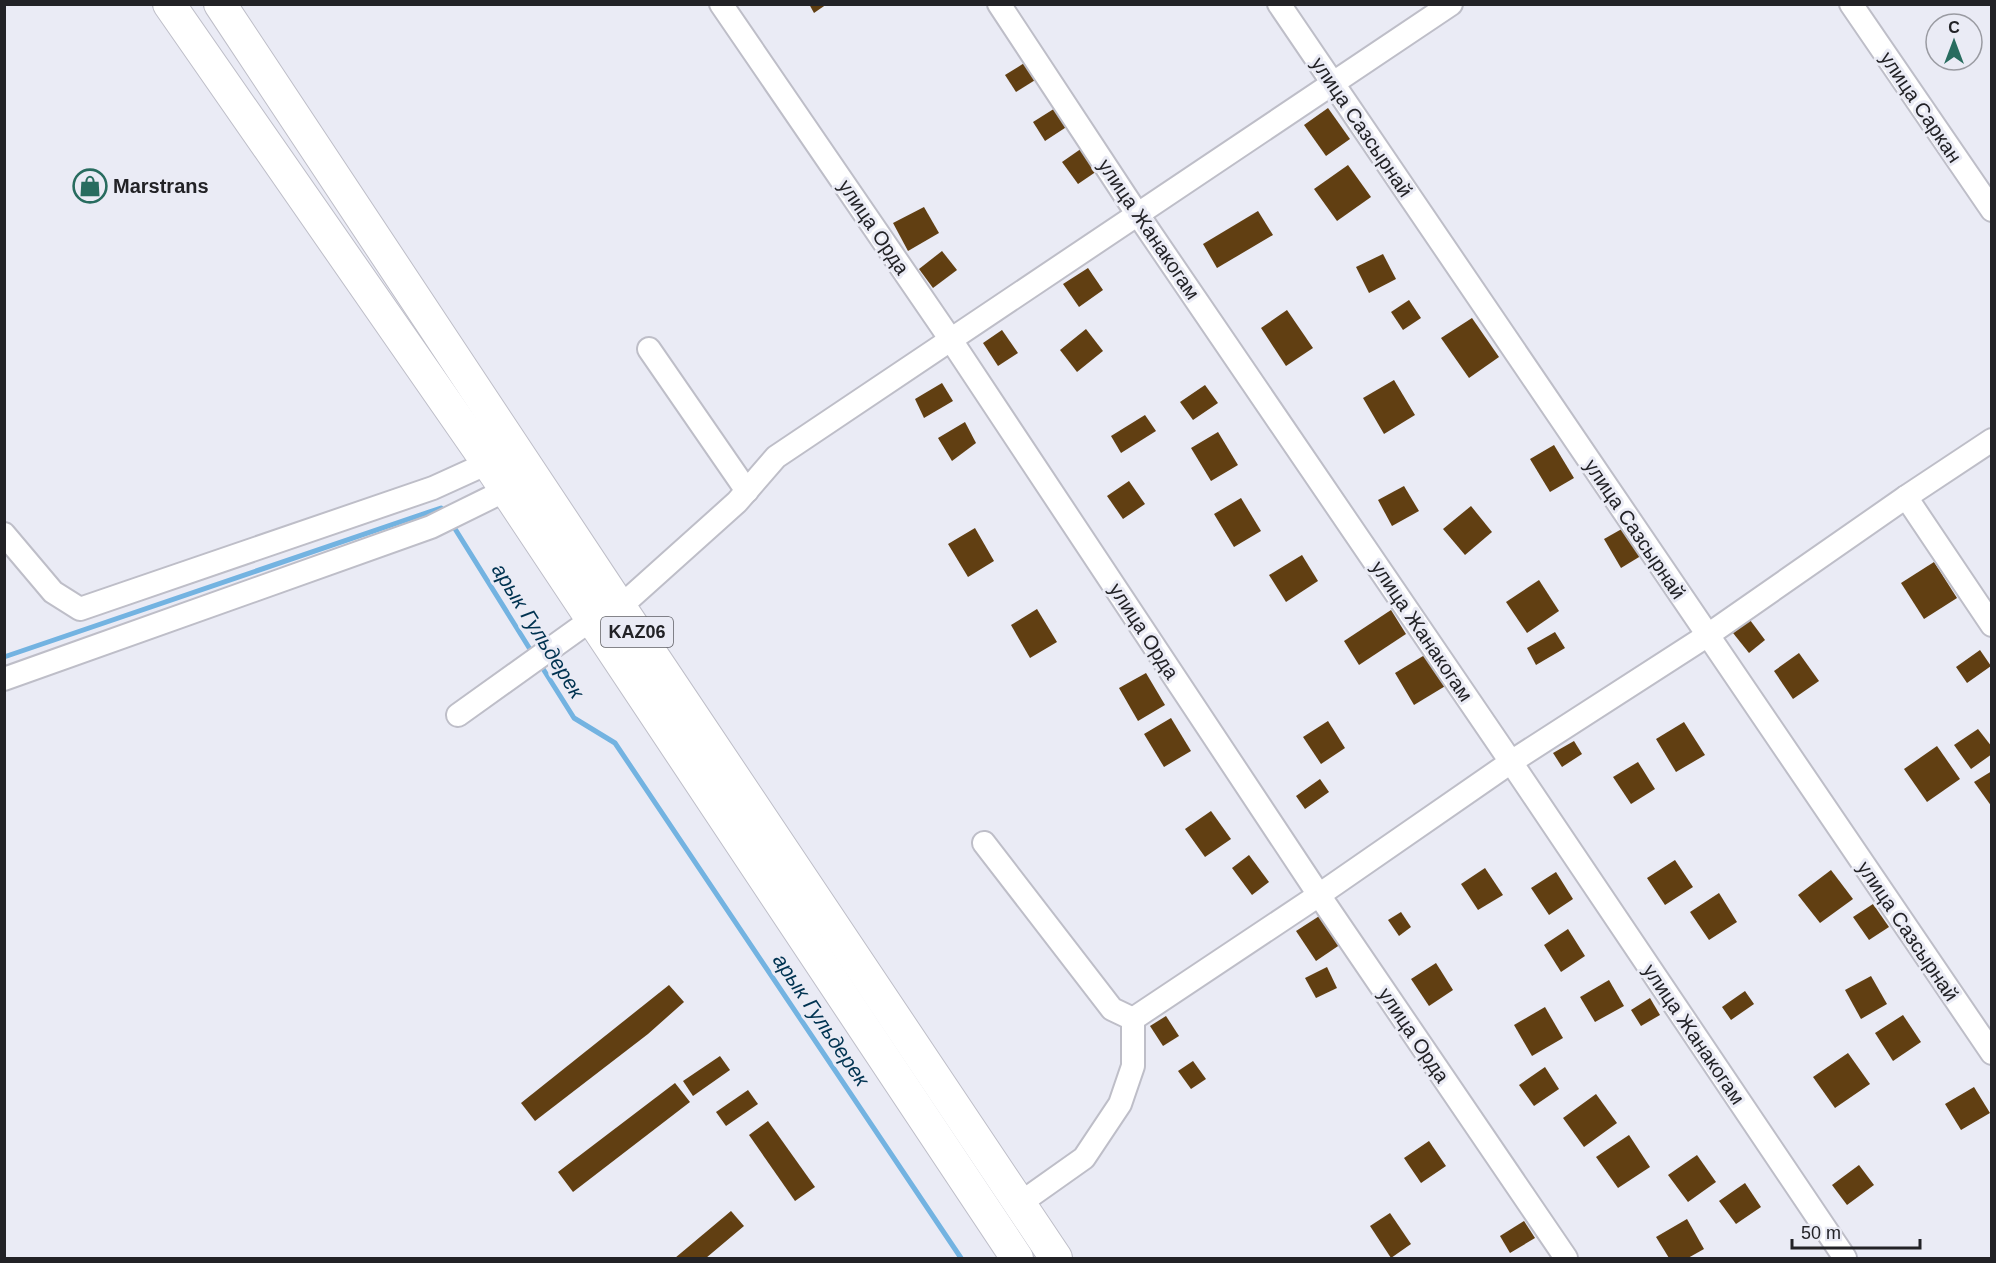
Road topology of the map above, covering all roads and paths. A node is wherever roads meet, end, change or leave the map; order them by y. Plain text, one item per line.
1 (220, 4) edge
2 (721, 4) edge
3 (999, 4) edge
4 (1279, 4) edge
5 (1451, 4) edge
6 (1851, 4) edge
7 (172, 10) edge
8 (1332, 84) junction
9 (1992, 210) edge
10 (1138, 214) junction
11 (951, 340) junction
12 (649, 349) dead end
13 (1992, 440) edge
14 (488, 463) junction
15 (506, 490) junction
16 (747, 490) junction
17 (1906, 497) junction
18 (4, 534) edge
19 (606, 613) junction
20 (1992, 625) edge
21 (1708, 635) junction
22 (4, 679) edge
23 (458, 715) dead end
24 (1511, 762) junction
25 (984, 843) dead end
26 (1318, 895) junction
27 (1133, 1019) junction
28 (1992, 1053) edge
29 (1019, 1204) junction
30 (1038, 1232) junction
31 (1014, 1254) edge
32 (1056, 1258) edge
33 (1566, 1258) edge
34 (1845, 1258) edge

1 - 19 highway, KАZ06
2 - 11 street, улица Орда
3 - 10 street, улица Жанакогам
4 - 8 street, улица Сазсырнай
5 - 8 street
6 - 9 street, улица Саркан
7 - 14 highway, KАZ06
8 - 10 street
8 - 21 street, улица Сазсырнай
10 - 11 street
10 - 24 street, улица Жанакогам
11 - 16 street
11 - 26 street, улица Орда
12 - 16 street
13 - 17 street
14 - 15 highway, KАZ06
14 - 18 street
15 - 19 highway, KАZ06
15 - 22 street
16 - 19 street
17 - 20 street
17 - 21 street
19 - 23 street
19 - 29 highway, KАZ06
19 - 31 highway, KАZ06
21 - 24 street
21 - 28 street, улица Сазсырнай
24 - 26 street
24 - 34 street, улица Жанакогам
25 - 27 street
26 - 27 street
26 - 33 street, улица Орда
27 - 29 street
29 - 30 highway, KАZ06
30 - 31 highway
30 - 32 highway, KАZ06

